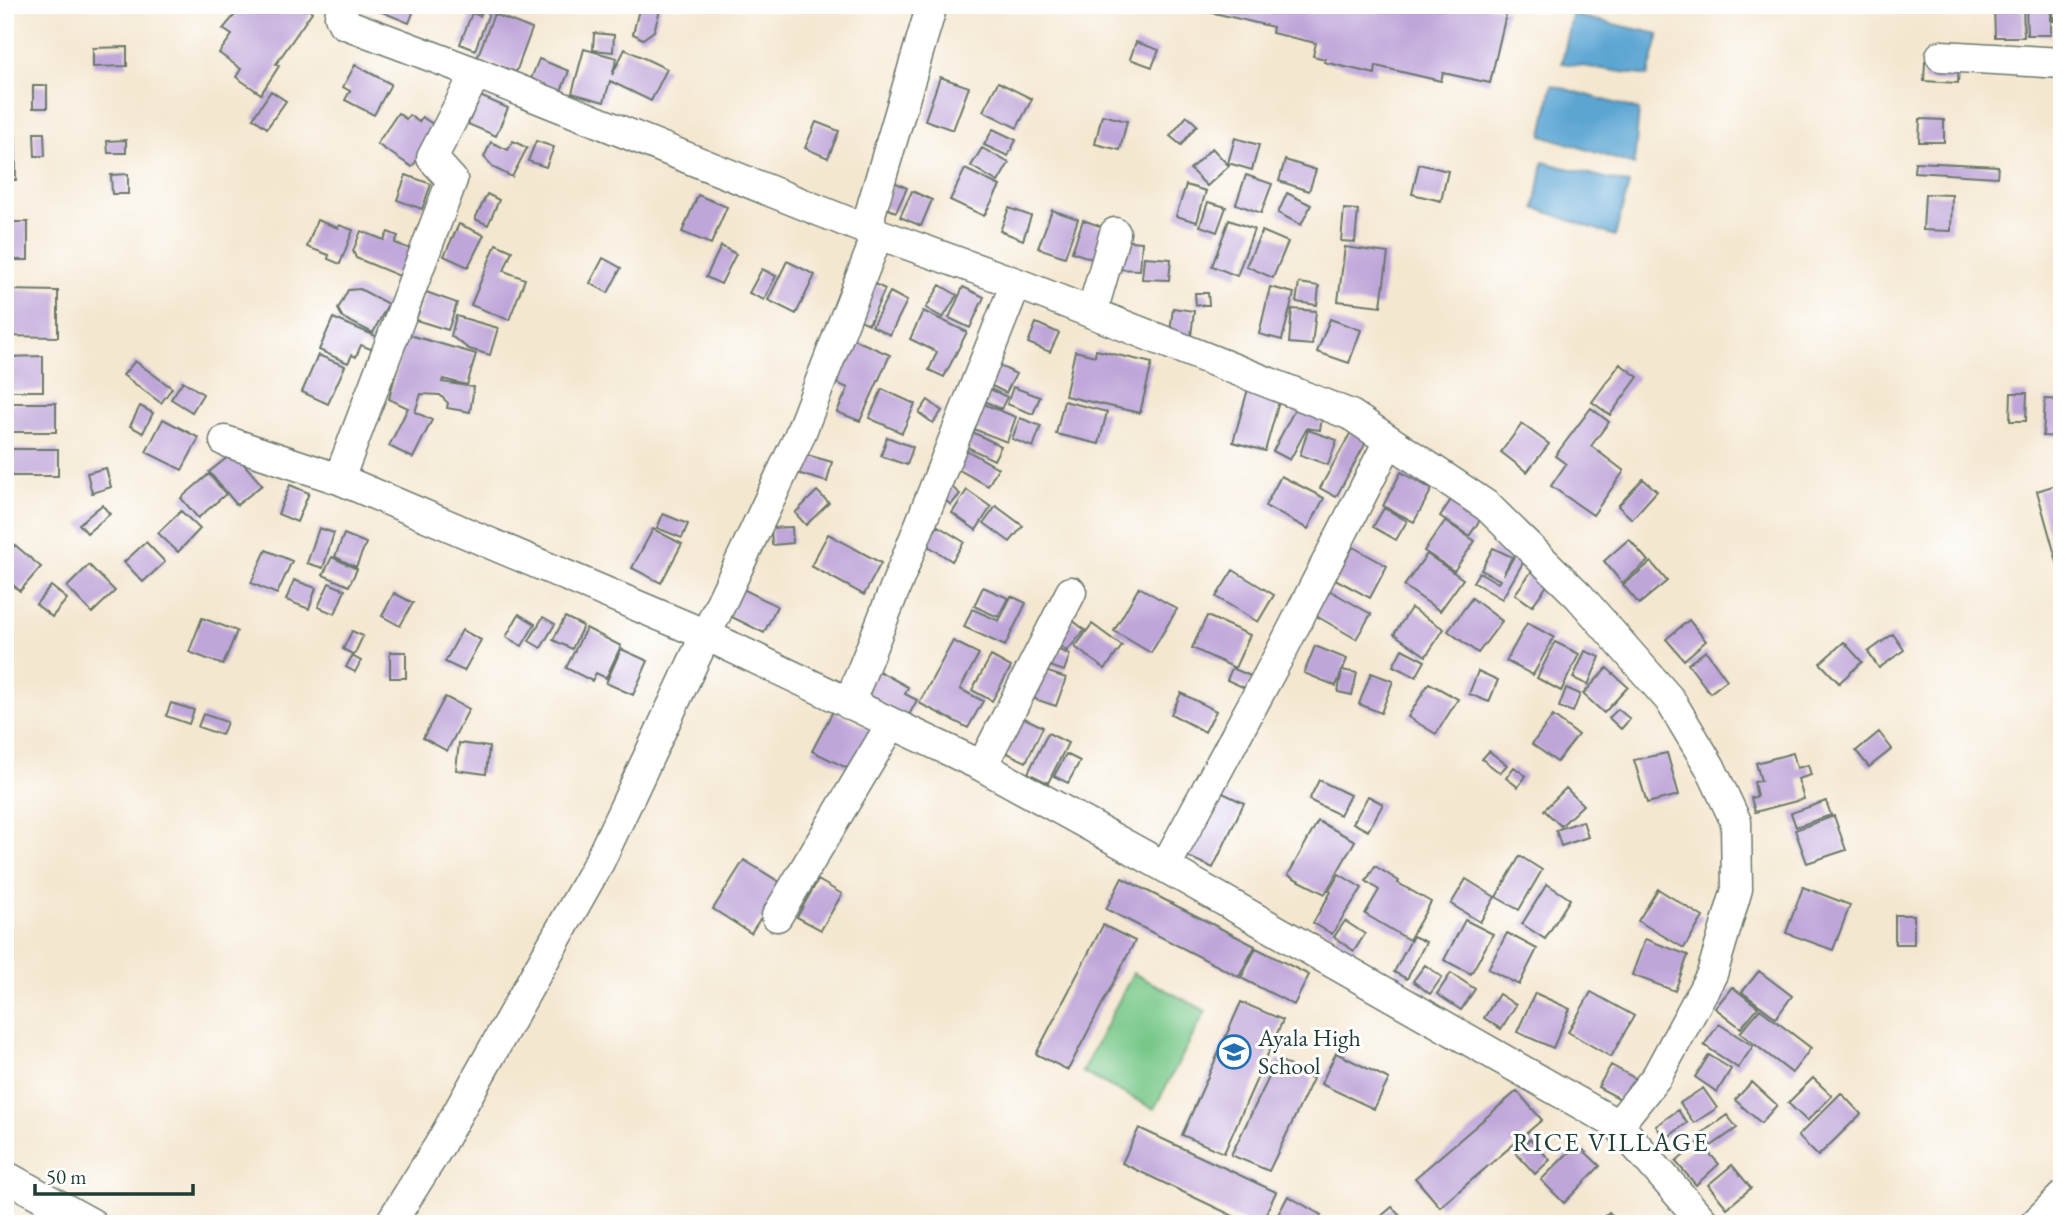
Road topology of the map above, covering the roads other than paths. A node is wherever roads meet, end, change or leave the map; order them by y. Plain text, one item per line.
1 (344, 5) edge
2 (932, 5) edge
3 (1941, 56) dead end
4 (2062, 63) edge
5 (476, 73) junction
6 (870, 232) junction
7 (1115, 233) dead end
8 (1016, 283) junction
9 (1092, 312) junction
10 (225, 441) dead end
11 (1389, 441) junction
12 (339, 480) junction
13 (1071, 592) dead end
14 (706, 635) junction
15 (849, 704) junction
16 (891, 725) junction
17 (982, 766) junction
18 (1165, 867) junction
19 (777, 916) dead end
20 (1618, 1125) junction
21 (5, 1175) edge
22 (2062, 1197) edge
23 (92, 1224) edge
24 (390, 1224) edge
25 (1705, 1224) edge
26 (2035, 1224) edge

1 - 5 street
2 - 6 street
3 - 4 street
5 - 6 street
5 - 12 street
6 - 8 street
6 - 14 street
7 - 9 street
8 - 9 street
8 - 15 street
9 - 11 street
10 - 12 street
11 - 18 street
11 - 20 street
12 - 14 street
13 - 17 street
14 - 15 street
14 - 24 street
15 - 16 street
16 - 17 street
16 - 19 street
17 - 18 street
18 - 20 street
20 - 25 street
21 - 23 street
22 - 26 street

